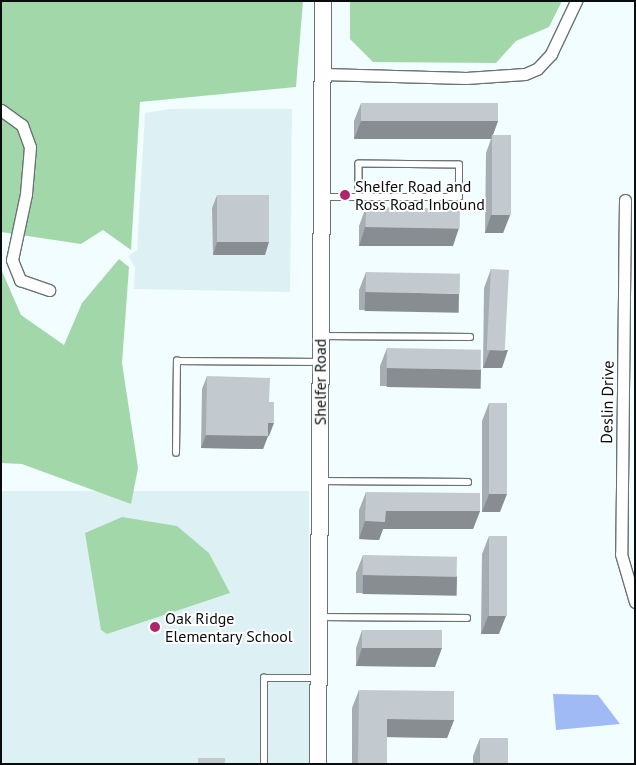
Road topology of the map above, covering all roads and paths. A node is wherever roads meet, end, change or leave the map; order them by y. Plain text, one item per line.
1 (323, 1) edge
2 (576, 1) edge
3 (323, 74) junction
4 (1, 110) edge
5 (322, 197) junction
6 (359, 197) junction
7 (625, 200) dead end
8 (49, 290) dead end
9 (321, 336) junction
10 (470, 337) dead end
11 (321, 362) junction
12 (176, 453) dead end
13 (320, 481) junction
14 (468, 482) dead end
15 (622, 486) junction
16 (635, 486) edge
17 (635, 602) edge
18 (319, 617) junction
19 (467, 618) dead end
20 (318, 678) junction
21 (264, 764) edge
22 (318, 764) edge

1 - 3 street, Shelfer Road
2 - 3 street
3 - 5 street, Shelfer Road
4 - 8 street
5 - 6 lane
5 - 9 street, Shelfer Road
6 - 6 lane
7 - 15 street, Deslin Drive
9 - 10 lane
9 - 11 street, Shelfer Road
11 - 12 lane
11 - 13 street, Shelfer Road
13 - 14 lane
13 - 18 street, Shelfer Road
15 - 16 street
15 - 17 street, Deslin Drive
18 - 19 lane
18 - 20 street, Shelfer Road
20 - 21 lane
20 - 22 street, Shelfer Road

